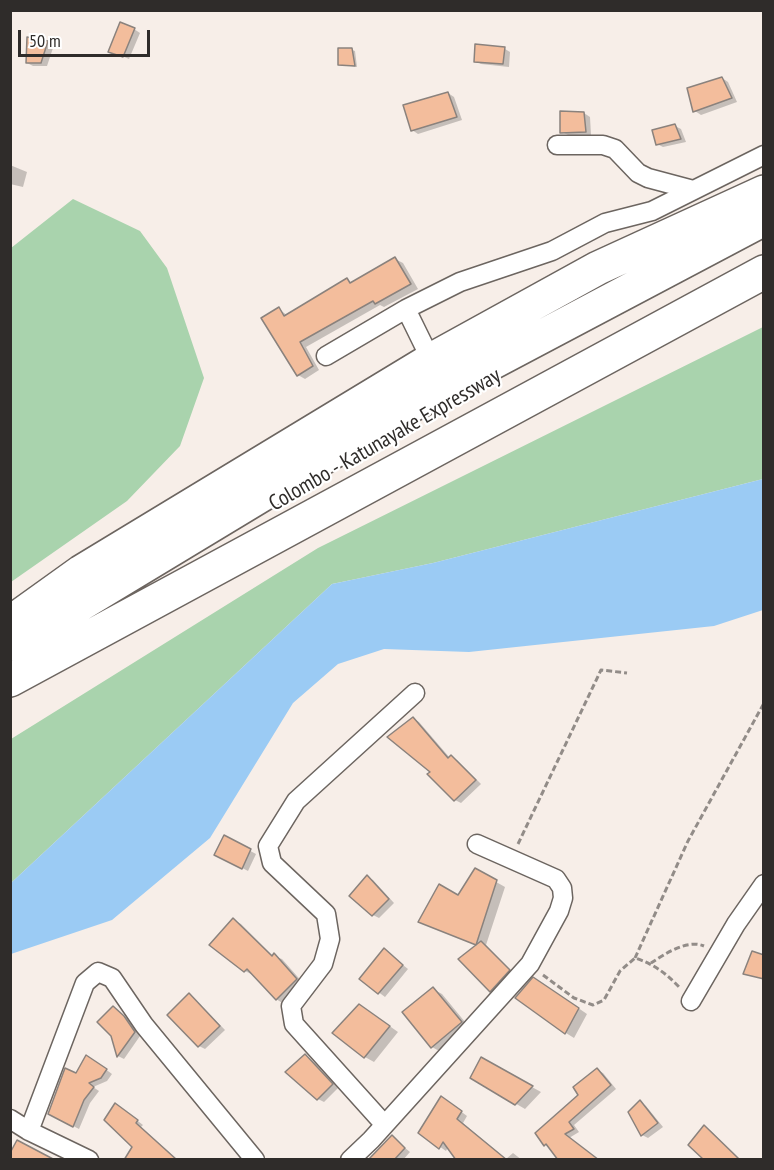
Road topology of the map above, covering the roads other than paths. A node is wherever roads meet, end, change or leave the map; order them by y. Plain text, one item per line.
1 (557, 145) dead end
2 (764, 155) edge
3 (693, 190) junction
4 (764, 192) edge
5 (764, 202) edge
6 (764, 219) edge
7 (764, 230) edge
8 (764, 272) edge
9 (406, 309) junction
10 (326, 356) dead end
11 (431, 360) junction
12 (10, 623) edge
13 (10, 634) edge
14 (10, 646) edge
15 (10, 657) edge
16 (10, 680) edge
17 (415, 693) dead end
18 (477, 844) dead end
19 (764, 884) edge
20 (691, 1001) road end
21 (10, 1119) edge
22 (384, 1124) junction
23 (28, 1131) junction
24 (89, 1160) edge
25 (255, 1160) edge
26 (350, 1160) edge

1 - 3 street
2 - 3 street
3 - 9 street
4 - 11 highway
5 - 13 highway
6 - 14 highway
7 - 15 highway, Colombo - Katunayake Expressway
8 - 16 highway, Colombo - Katunayake Expressway
9 - 10 street
9 - 11 street
11 - 12 highway
17 - 22 street
18 - 22 street
19 - 20 street
21 - 23 street
22 - 26 street
23 - 24 street
23 - 25 street

